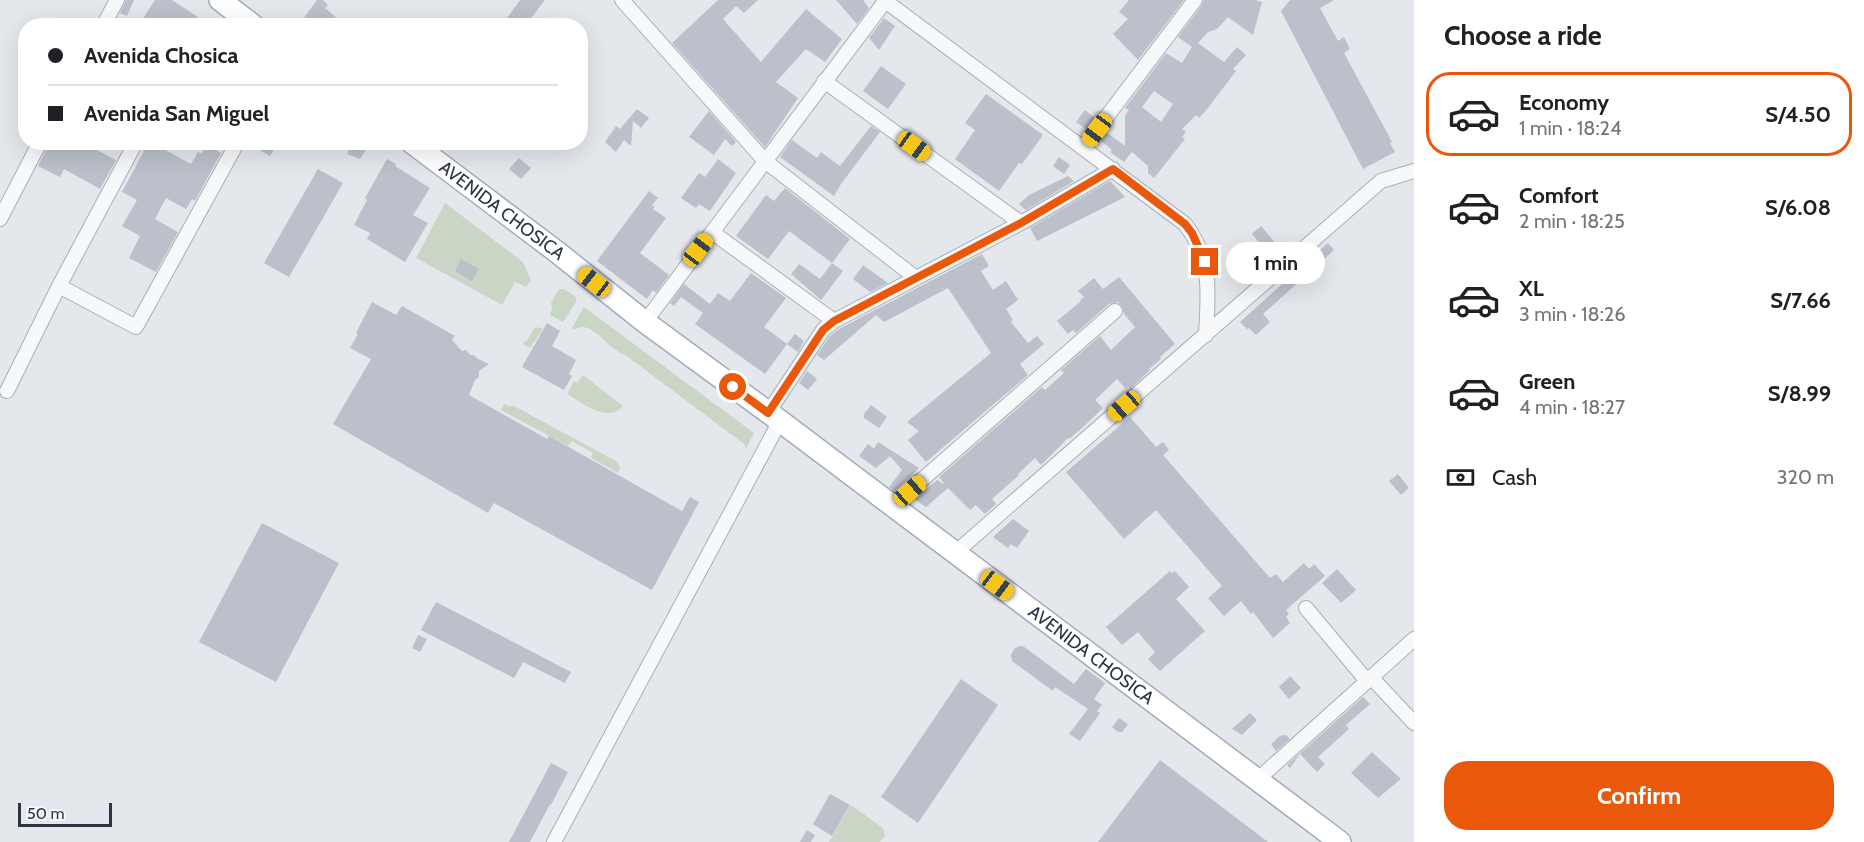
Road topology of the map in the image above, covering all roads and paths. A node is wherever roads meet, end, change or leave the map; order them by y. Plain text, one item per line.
1 (117, 0) edge
2 (220, 0) edge
3 (622, 0) edge
4 (885, 0) edge
5 (1195, 0) edge
6 (107, 18) edge
7 (244, 18) edge
8 (824, 81) junction
9 (1083, 148) junction
10 (36, 150) edge
11 (132, 150) edge
12 (233, 150) edge
13 (422, 150) edge
14 (765, 161) junction
15 (1113, 169) junction
16 (1414, 171) edge
17 (0, 219) edge
18 (1021, 223) junction
19 (712, 232) junction
20 (916, 278) junction
21 (59, 286) junction
22 (1115, 311) dead end
23 (834, 321) junction
24 (645, 322) junction
25 (1206, 335) junction
26 (7, 391) dead end
27 (774, 417) junction
28 (892, 506) junction
29 (955, 554) junction
30 (1306, 608) dead end
31 (1414, 639) edge
32 (1369, 679) junction
33 (1414, 723) edge
34 (1257, 780) junction
35 (554, 842) edge
36 (1340, 842) edge

1 - 6 street
2 - 7 main road
3 - 14 street
4 - 8 street
4 - 9 street
5 - 9 street
8 - 14 street
8 - 18 street
9 - 15 street
10 - 17 street
11 - 21 street
12 - 21 street
13 - 24 main road, AVENIDA CHOSICA
14 - 19 street
14 - 20 street
15 - 18 street
15 - 25 street
16 - 25 street
18 - 20 street
19 - 23 street
19 - 24 street
20 - 23 street
21 - 26 street
22 - 28 street
23 - 27 street
24 - 27 main road, AVENIDA CHOSICA
25 - 29 street
27 - 28 main road, AVENIDA CHOSICA
27 - 35 street
28 - 29 main road, AVENIDA CHOSICA
29 - 34 main road, AVENIDA CHOSICA
30 - 32 street
31 - 32 street
32 - 33 street
32 - 34 street
34 - 36 main road, AVENIDA CHOSICA

